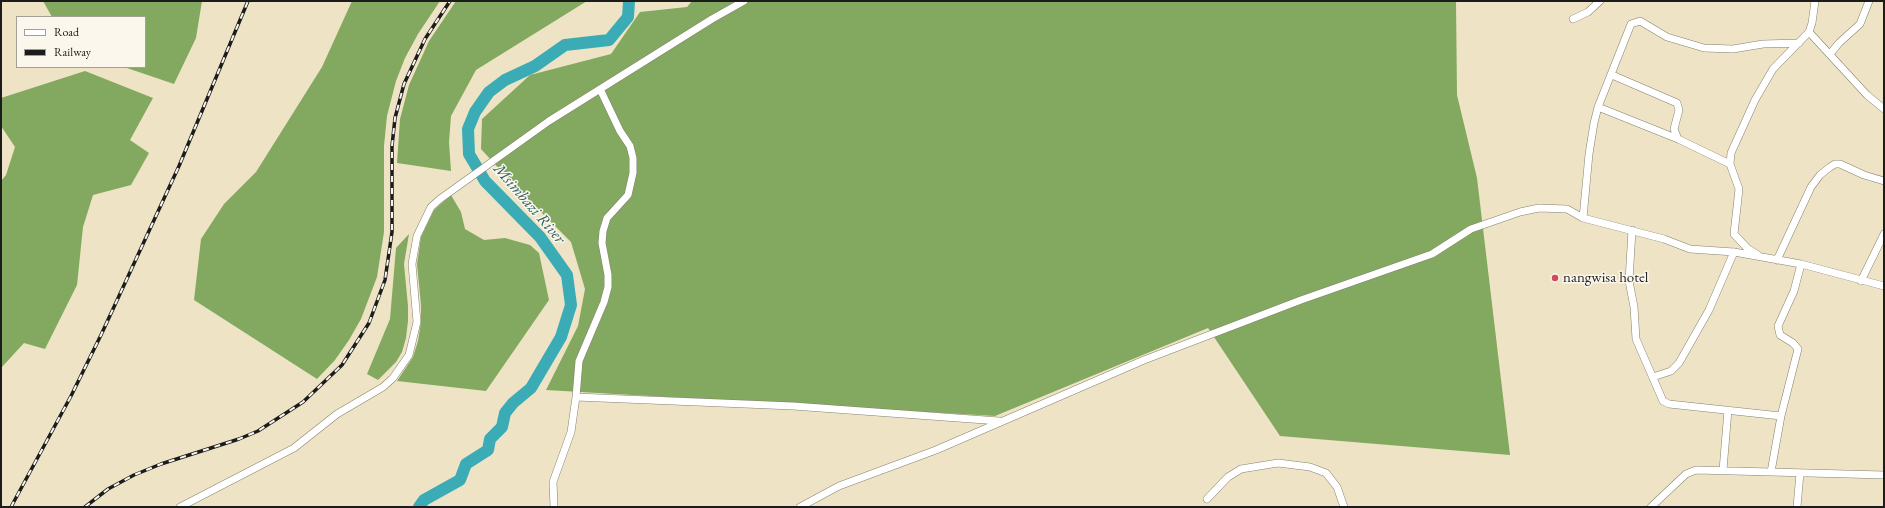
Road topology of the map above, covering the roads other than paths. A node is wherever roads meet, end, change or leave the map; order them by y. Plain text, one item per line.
1 (744, 1) edge
2 (1600, 1) edge
3 (1815, 1) edge
4 (1869, 1) edge
5 (1573, 19) dead end
6 (1809, 32) junction
7 (1799, 43) junction
8 (1830, 54) junction
9 (1612, 74) junction
10 (600, 89) junction
11 (1598, 107) junction
12 (1884, 109) edge
13 (1678, 139) junction
14 (1730, 164) junction
15 (1884, 182) edge
16 (1583, 218) junction
17 (1632, 230) junction
18 (1884, 234) edge
19 (1734, 252) junction
20 (1762, 257) junction
21 (1777, 260) junction
22 (1801, 264) junction
23 (1861, 281) junction
24 (1884, 286) edge
25 (1653, 377) junction
26 (576, 397) junction
27 (1728, 410) junction
28 (1781, 416) junction
29 (1003, 420) junction
30 (1723, 470) junction
31 (1771, 472) junction
32 (1800, 473) junction
33 (1884, 475) edge
34 (1207, 499) dead end
35 (180, 507) edge
36 (554, 507) edge
37 (800, 507) edge
38 (1344, 507) edge
39 (1651, 507) edge
40 (1797, 507) edge

1 - 10 street
2 - 5 street
3 - 6 street
4 - 8 street
6 - 7 street
6 - 8 street
7 - 9 street
7 - 14 street
8 - 12 street
9 - 11 street
9 - 13 street
10 - 26 street
10 - 35 street
11 - 13 street
11 - 16 street
13 - 14 street
14 - 20 street
15 - 21 street
16 - 17 street
16 - 29 street
17 - 19 street
17 - 25 street
18 - 23 street
19 - 20 street
19 - 25 street
20 - 21 street
21 - 22 street
22 - 23 street
22 - 28 street
23 - 24 street
25 - 27 street
26 - 29 street
26 - 36 street
27 - 28 street
27 - 30 street
28 - 31 street
29 - 37 street
30 - 31 street
30 - 39 street
31 - 32 street
32 - 33 street
32 - 40 street
34 - 38 street

